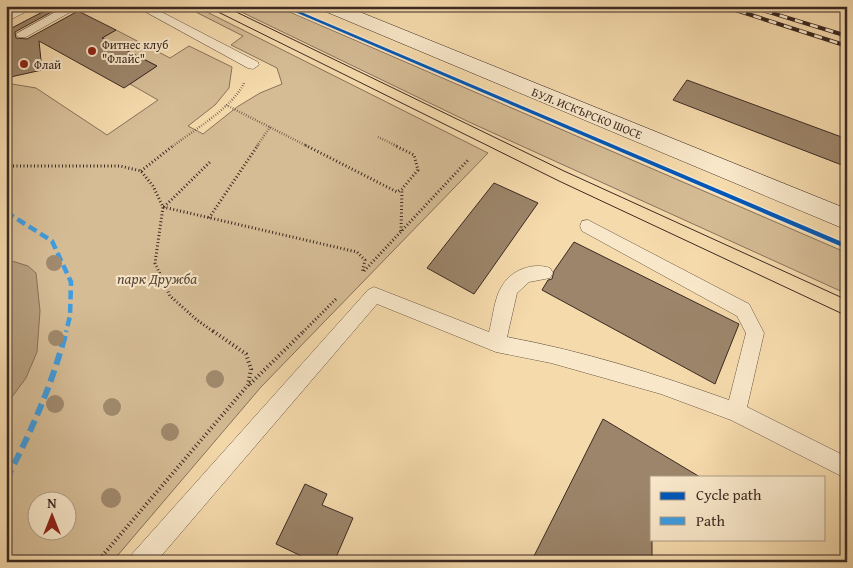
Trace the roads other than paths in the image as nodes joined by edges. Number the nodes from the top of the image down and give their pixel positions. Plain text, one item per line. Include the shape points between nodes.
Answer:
1 (31, 6) edge
2 (75, 6) edge
3 (141, 6) edge
4 (328, 6) edge
5 (6, 19) edge
6 (22, 34) dead end
7 (253, 65) road end
8 (847, 220) edge
9 (588, 226) dead end
10 (544, 274) dead end
11 (496, 343) junction
12 (736, 412) junction
13 (847, 468) edge
14 (140, 562) edge

1 - 5 lane
2 - 6 lane
3 - 7 lane
4 - 8 main road, БУЛ. ИСКЪРСКО ШОСЕ
9 - 12 lane via 743,310 755,333
10 - 11 lane via 525,275 509,289
11 - 12 lane via 551,354 661,385
11 - 14 lane via 374,295
12 - 13 lane

